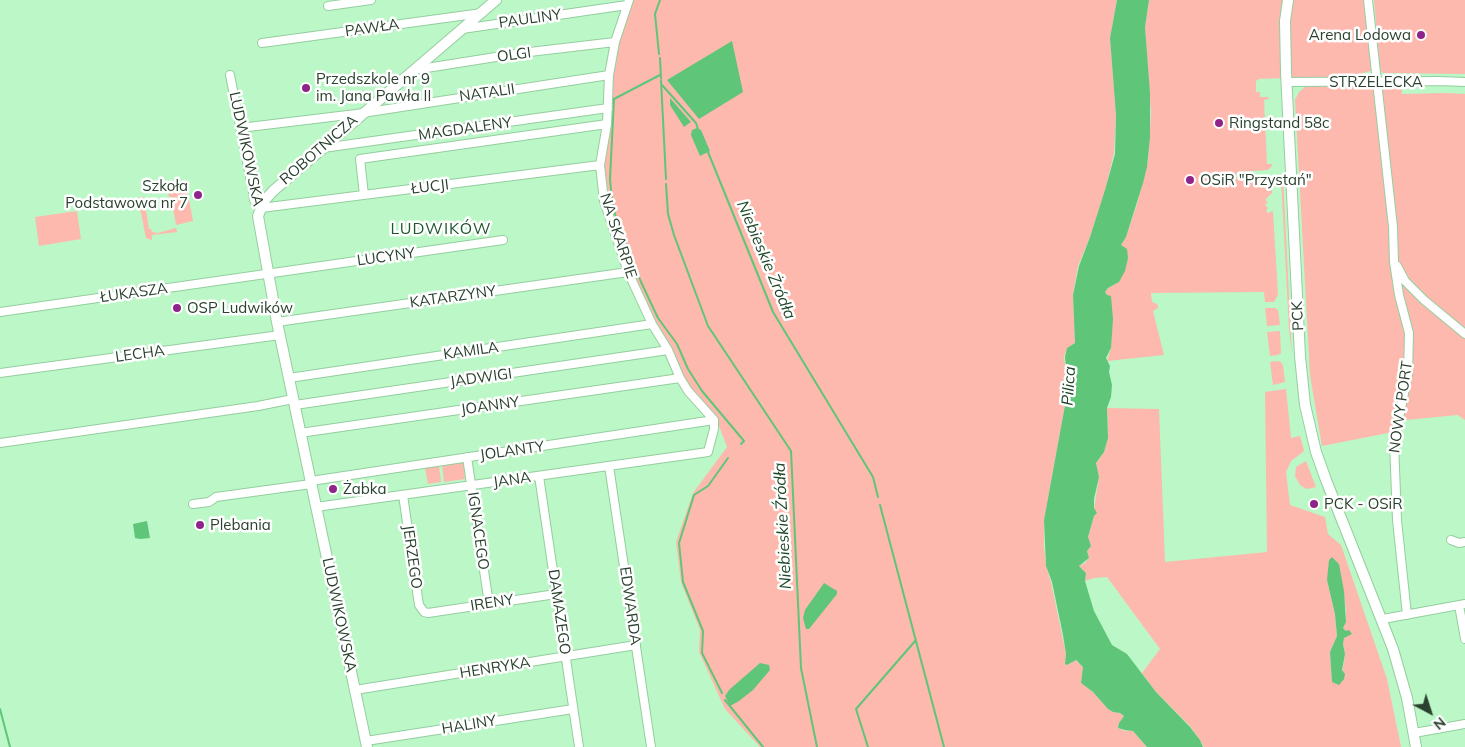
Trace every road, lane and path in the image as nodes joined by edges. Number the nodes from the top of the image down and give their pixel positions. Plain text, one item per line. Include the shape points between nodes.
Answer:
1 (371, 0) edge
2 (496, 0) edge
3 (1288, 0) edge
4 (1368, 0) edge
5 (628, 2) edge
6 (328, 6) dead end
7 (482, 13) junction
8 (462, 29) junction
9 (615, 42) junction
10 (262, 43) dead end
11 (413, 70) junction
12 (230, 75) dead end
13 (609, 75) junction
14 (1286, 82) junction
15 (1377, 82) junction
16 (1465, 82) edge
17 (608, 108) junction
18 (365, 111) junction
19 (606, 124) junction
20 (240, 128) junction
21 (321, 148) junction
22 (600, 165) junction
23 (364, 195) junction
24 (261, 208) junction
25 (503, 240) dead end
26 (1394, 262) junction
27 (628, 272) junction
28 (268, 274) junction
29 (0, 312) edge
30 (278, 322) junction
31 (652, 324) junction
32 (280, 334) junction
33 (1465, 334) edge
34 (668, 350) junction
35 (0, 374) edge
36 (289, 378) junction
37 (680, 378) junction
38 (294, 402) junction
39 (714, 420) junction
40 (300, 433) junction
41 (0, 443) edge
42 (467, 457) junction
43 (609, 466) junction
44 (539, 476) junction
45 (311, 482) junction
46 (472, 486) junction
47 (403, 495) junction
48 (193, 504) dead end
49 (316, 507) junction
50 (1451, 540) dead end
51 (1465, 542) edge
52 (556, 594) junction
53 (489, 604) junction
54 (1462, 605) edge
55 (428, 613) joint
56 (1407, 615) junction
57 (1382, 619) junction
58 (1465, 639) edge
59 (636, 646) junction
60 (566, 657) junction
61 (355, 690) junction
62 (573, 708) junction
63 (1465, 724) edge
64 (1414, 734) junction
65 (366, 744) edge
66 (579, 747) edge
67 (651, 747) edge
68 (1416, 747) edge

1 - 6 street
2 - 7 street, ROBOTNICZA
3 - 14 street, PCK
4 - 15 street, NOWY PORT
5 - 8 street, PAULINY
5 - 9 street, NA SKARPIE
7 - 8 street, ROBOTNICZA
7 - 10 street, PAWŁA
8 - 11 street, ROBOTNICZA
9 - 11 street, OLGI
9 - 13 street, NA SKARPIE
11 - 18 street, ROBOTNICZA
12 - 20 street, LUDWIKOWSKA
13 - 17 street, NA SKARPIE
13 - 18 street, NATALII
14 - 15 street, STRZELECKA
14 - 57 street, PCK via 1305,405 1326,480
15 - 16 street, STRZELECKA
15 - 26 street, NOWY PORT
17 - 19 street, NA SKARPIE
17 - 21 street, MAGDALENY
18 - 20 street, NATALII
18 - 21 street, ROBOTNICZA
19 - 22 street, NA SKARPIE
19 - 23 street via 360,159
20 - 24 street, LUDWIKOWSKA via 254,200
21 - 24 street, ROBOTNICZA via 273,191
22 - 23 street, ŁUCJI
22 - 27 street, NA SKARPIE via 604,201
23 - 24 street, ŁUCJI
24 - 28 street, LUDWIKOWSKA via 258,216
25 - 28 street, LUCYNY
26 - 33 street via 1405,280 1424,300
26 - 56 street, NOWY PORT via 1409,333 1408,374 1394,442 1397,520
27 - 30 street, KATARZYNY
27 - 31 street, NA SKARPIE
28 - 29 street, ŁUKASZA
28 - 30 street, LUDWIKOWSKA
30 - 32 street, LUDWIKOWSKA
31 - 34 street, NA SKARPIE
31 - 36 street, KAMILA
32 - 35 street, LECHA
32 - 36 street, LUDWIKOWSKA
34 - 37 street, NA SKARPIE
34 - 38 street, JADWIGI
36 - 38 street, LUDWIKOWSKA
37 - 39 street, NA SKARPIE
37 - 40 street, JOANNY
38 - 40 street, LUDWIKOWSKA
38 - 41 street
39 - 42 street, JOLANTY
39 - 43 street, JANA via 708,452
40 - 45 street, LUDWIKOWSKA
42 - 45 street, JOLANTY
42 - 46 street, IGNACEGO
43 - 44 street, JANA
43 - 59 street, EDWARDA
44 - 46 street, JANA
44 - 52 street, DAMAZEGO
45 - 48 street via 216,497 209,502
45 - 49 street, LUDWIKOWSKA
46 - 47 street, JANA
46 - 53 street, IGNACEGO
47 - 49 street, JANA
47 - 55 street, JERZEGO via 419,605
49 - 61 street, LUDWIKOWSKA
50 - 51 street
52 - 53 street, IRENY
52 - 60 street, DAMAZEGO
53 - 55 street, IRENY
54 - 56 street
54 - 58 street
56 - 57 street
57 - 64 street via 1403,682
59 - 60 street, HENRYKA
59 - 67 street, EDWARDA
60 - 61 street, HENRYKA
60 - 62 street, DAMAZEGO
61 - 65 street, LUDWIKOWSKA
62 - 65 street, HALINY
62 - 66 street, DAMAZEGO
63 - 64 street
64 - 68 street

